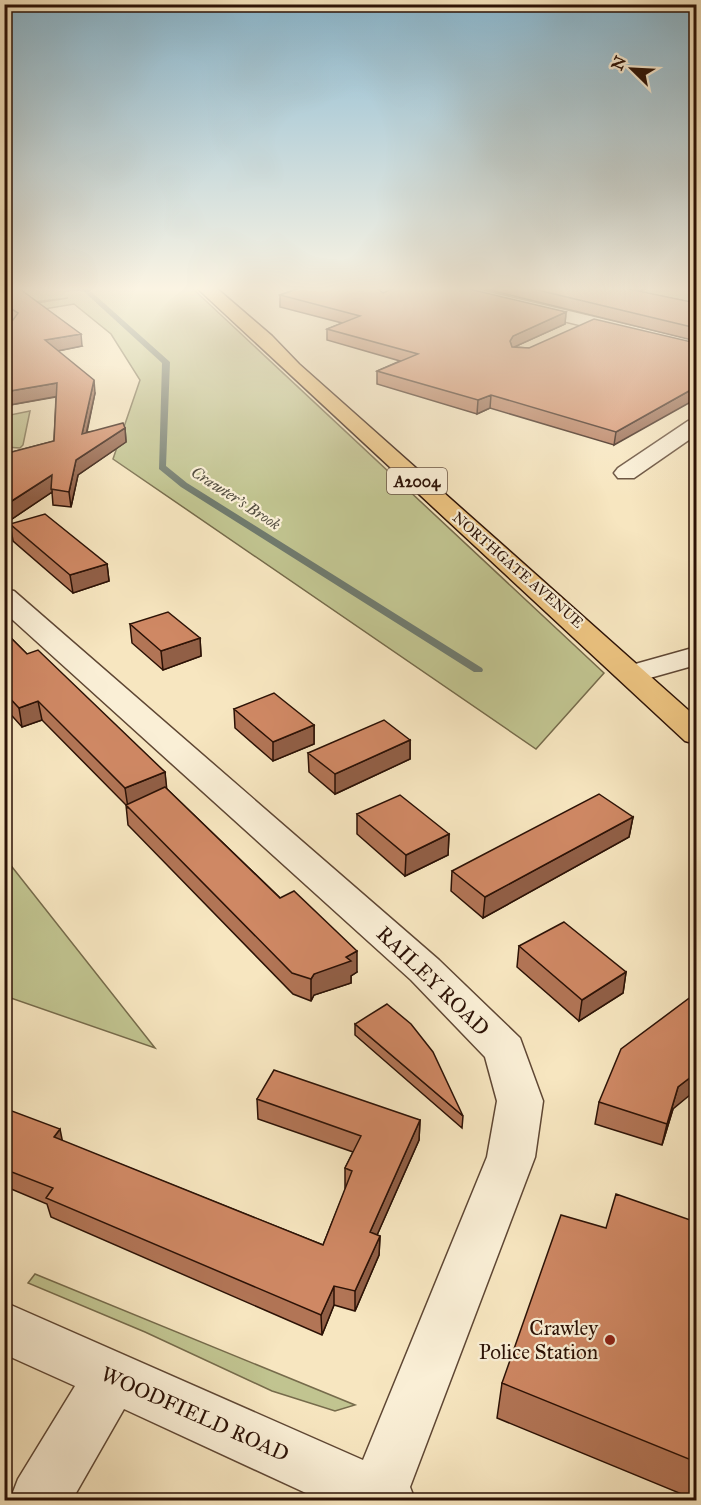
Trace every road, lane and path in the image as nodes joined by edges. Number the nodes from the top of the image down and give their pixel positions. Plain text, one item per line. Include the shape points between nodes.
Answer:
1 (282, 357) edge
2 (696, 426) edge
3 (626, 473) dead end
4 (4, 597) edge
5 (696, 656) edge
6 (632, 674) junction
7 (696, 734) edge
8 (4, 1327) edge
9 (112, 1377) junction
10 (381, 1498) edge
11 (39, 1500) edge

1 - 6 main road, NORTHGATE AVENUE / A2004
2 - 3 street
4 - 10 street, RAILEY ROAD via 425,970 505,1050 520,1101 511,1157
5 - 6 street
6 - 7 main road, NORTHGATE AVENUE / A2004
8 - 9 street, WOODFIELD ROAD
9 - 10 street, WOODFIELD ROAD
9 - 11 street

